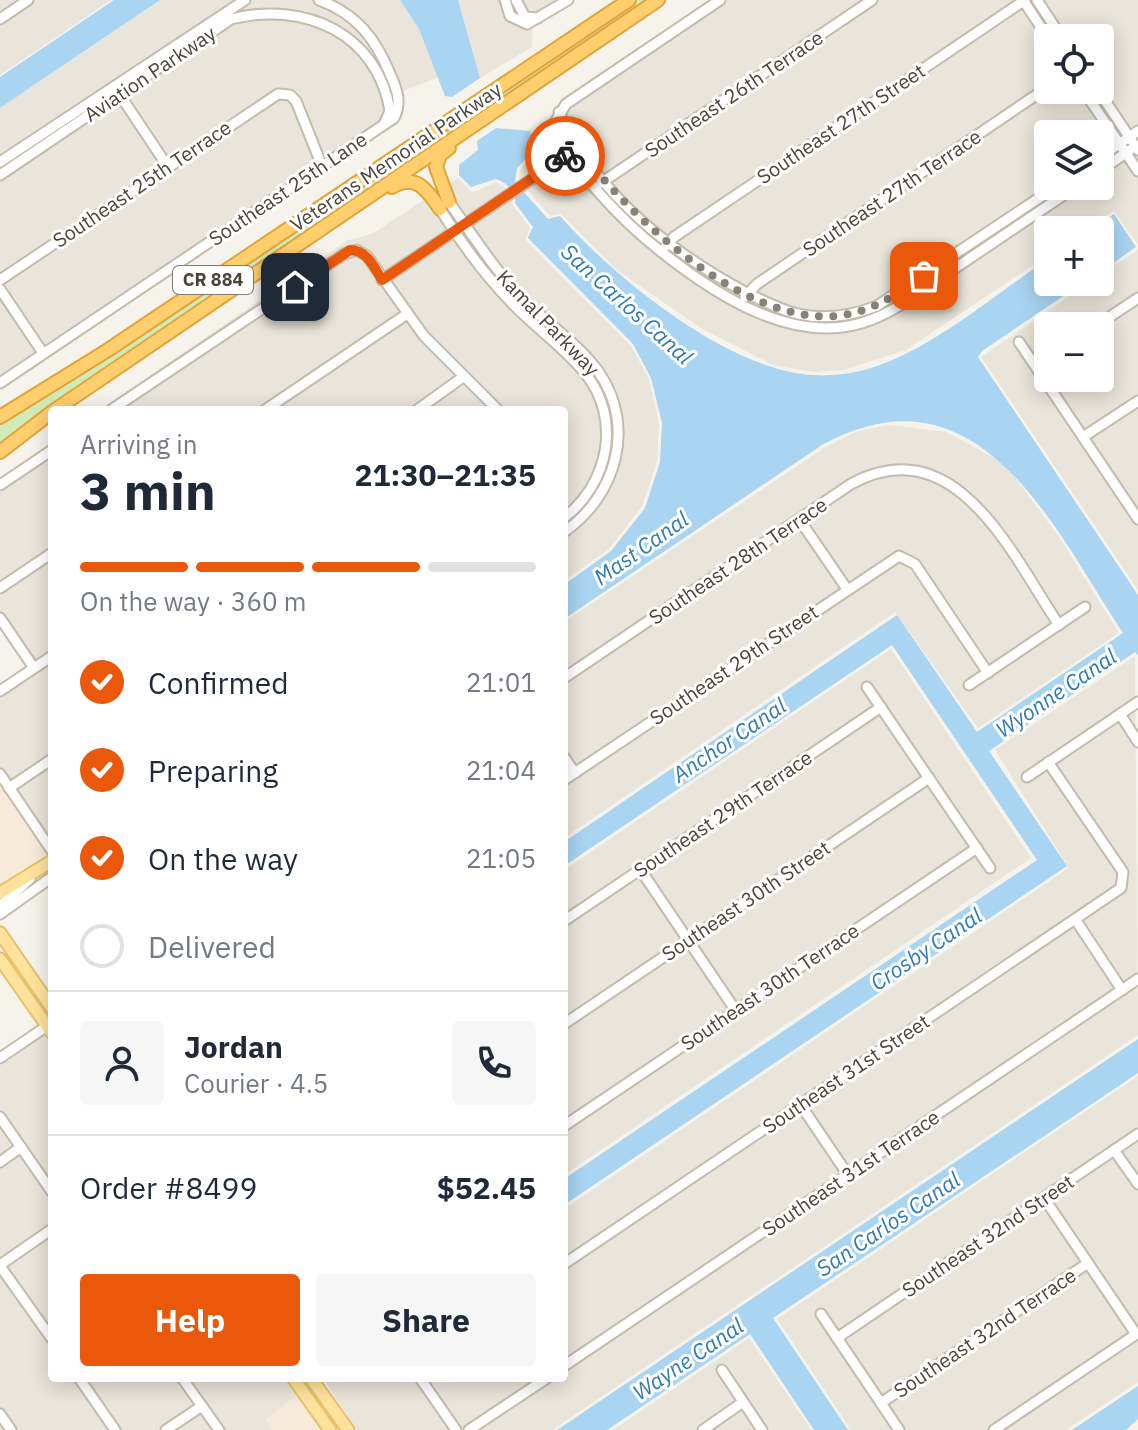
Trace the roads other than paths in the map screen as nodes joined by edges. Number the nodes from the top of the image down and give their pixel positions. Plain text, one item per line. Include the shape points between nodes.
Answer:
1 (28, 0) edge
2 (245, 0) edge
3 (319, 0) edge
4 (505, 0) edge
5 (516, 0) edge
6 (568, 0) edge
7 (629, 0) edge
8 (658, 0) edge
9 (720, 0) edge
10 (872, 0) edge
11 (1024, 0) edge
12 (1037, 0) edge
13 (541, 18) junction
14 (0, 19) edge
15 (1039, 24) edge
16 (1053, 24) edge
17 (610, 33) junction
18 (116, 90) junction
19 (1034, 97) edge
20 (1093, 104) edge
21 (1109, 104) edge
22 (559, 112) junction
23 (377, 130) junction
24 (1134, 134) edge
25 (1120, 144) junction
26 (1137, 147) edge
27 (579, 148) junction
28 (1114, 148) edge
29 (569, 153) junction
30 (1126, 153) junction
31 (1114, 161) edge
32 (0, 162) edge
33 (322, 166) junction
34 (168, 167) junction
35 (1138, 171) edge
36 (0, 175) edge
37 (605, 181) junction
38 (595, 186) junction
39 (1036, 200) edge
40 (1056, 200) edge
41 (444, 205) junction
42 (465, 224) junction
43 (454, 231) junction
44 (668, 243) junction
45 (287, 250) junction
46 (662, 253) junction
47 (0, 280) edge
48 (382, 280) junction
49 (0, 289) edge
50 (748, 293) junction
51 (1138, 298) edge
52 (740, 302) junction
53 (407, 314) junction
54 (1114, 314) edge
55 (1019, 342) dead end
56 (43, 353) junction
57 (1034, 363) edge
58 (463, 377) junction
59 (0, 383) edge
60 (1053, 392) edge
61 (1138, 401) edge
62 (61, 406) edge
63 (117, 406) edge
64 (271, 406) edge
65 (423, 406) edge
66 (494, 406) edge
67 (48, 416) edge
68 (0, 417) edge
69 (1083, 437) junction
70 (0, 452) edge
71 (48, 453) edge
72 (0, 485) edge
73 (1134, 506) edge
74 (568, 514) edge
75 (799, 519) junction
76 (1138, 519) edge
77 (568, 529) edge
78 (48, 556) edge
79 (0, 588) edge
80 (847, 589) junction
81 (1085, 607) dead end
82 (0, 618) edge
83 (1059, 625) junction
84 (48, 659) edge
85 (34, 668) junction
86 (988, 673) junction
87 (568, 675) edge
88 (969, 685) dead end
89 (867, 687) dead end
90 (0, 691) edge
91 (1138, 702) edge
92 (881, 707) junction
93 (1120, 714) junction
94 (1138, 742) edge
95 (48, 762) edge
96 (1048, 762) junction
97 (568, 763) edge
98 (575, 773) junction
99 (0, 774) edge
100 (568, 777) edge
101 (1027, 777) dead end
102 (929, 778) junction
103 (9, 788) junction
104 (48, 845) edge
105 (977, 848) junction
106 (48, 863) edge
107 (48, 864) edge
108 (990, 868) dead end
109 (640, 869) junction
110 (48, 880) edge
111 (0, 893) edge
112 (0, 906) edge
113 (0, 914) edge
114 (568, 918) edge
115 (1075, 919) junction
116 (0, 933) edge
117 (688, 940) junction
118 (0, 959) edge
119 (1138, 979) edge
120 (1122, 990) junction
121 (48, 1002) edge
122 (736, 1011) junction
123 (568, 1021) edge
124 (48, 1027) edge
125 (48, 1031) edge
126 (0, 1058) edge
127 (800, 1104) junction
128 (0, 1117) edge
129 (568, 1123) edge
130 (1138, 1134) edge
131 (21, 1147) junction
132 (1114, 1150) junction
133 (0, 1162) edge
134 (848, 1175) junction
135 (1138, 1184) edge
136 (48, 1186) edge
137 (1044, 1198) junction
138 (48, 1232) edge
139 (568, 1261) edge
140 (1088, 1263) junction
141 (0, 1265) edge
142 (821, 1314) dead end
143 (48, 1333) edge
144 (1137, 1333) edge
145 (837, 1338) junction
146 (568, 1363) edge
147 (722, 1370) dead end
148 (82, 1382) edge
149 (185, 1382) edge
150 (296, 1382) edge
151 (314, 1382) edge
152 (423, 1382) edge
153 (541, 1382) edge
154 (743, 1402) junction
155 (881, 1403) junction
156 (202, 1406) junction
157 (0, 1414) edge
158 (11, 1430) edge
159 (115, 1430) edge
160 (166, 1430) edge
161 (219, 1430) edge
162 (330, 1430) edge
163 (348, 1430) edge
164 (456, 1430) edge
165 (469, 1430) edge
166 (703, 1430) edge
167 (762, 1430) edge
168 (899, 1430) edge
169 (994, 1430) edge

1 - 14 street
2 - 18 street, Aviation Parkway
3 - 23 street via 353,18 383,56 399,103 394,118
4 - 13 street via 508,12 521,23
5 - 13 street via 525,17
6 - 13 street
7 - 68 highway, Veterans Memorial Parkway / CR 884
8 - 17 highway, Veterans Memorial Parkway / CR 884
9 - 22 street
10 - 37 street, Southeast 26th Terrace
11 - 15 street
11 - 44 street, Southeast 27th Street
12 - 16 street
17 - 41 highway via 440,155 436,174
17 - 45 highway, Veterans Memorial Parkway / CR 884
18 - 23 street, Aviation Parkway via 238,15 264,6 292,5 338,20 369,50 390,111
18 - 32 street, Aviation Parkway
18 - 34 street
18 - 36 street, Aviation Parkway
19 - 50 street, Southeast 27th Terrace
20 - 25 street
21 - 24 street
22 - 27 street
22 - 29 street via 554,124
23 - 33 street, Southeast 25th Lane
24 - 25 street
24 - 26 street
25 - 28 street
25 - 30 street
26 - 30 street
27 - 29 street
27 - 37 street
29 - 38 street
29 - 42 street
30 - 31 street
30 - 35 street
33 - 34 street, Southeast 25th Terrace via 296,101 285,93
33 - 56 street, Southeast 25th Lane
34 - 47 street, Southeast 25th Terrace
37 - 38 street, Southeast 26th Terrace
37 - 44 street
38 - 46 street
39 - 50 street via 866,310 809,316 771,306
40 - 52 street via 869,321 812,328 779,321
41 - 42 street, Kamal Parkway
41 - 43 street, Kamal Parkway
41 - 45 highway via 428,190 406,181 308,243
42 - 43 street
42 - 77 street, Kamal Parkway via 511,286 590,362 612,400 618,440 612,471 593,507
43 - 48 street
43 - 74 street, Kamal Parkway via 507,299 584,372 600,398 607,430 603,462 590,491
44 - 46 street, Southeast 27th Street
44 - 50 street
45 - 62 highway, Veterans Memorial Parkway / CR 884
46 - 52 street
48 - 53 street
48 - 63 street via 367,256 357,250 344,254
49 - 56 street
50 - 52 street, Southeast 27th Terrace
51 - 54 street
53 - 58 street
53 - 64 street
55 - 57 street
56 - 59 street, Southeast 25th Lane
58 - 65 street
58 - 66 street
60 - 69 street
61 - 69 street
67 - 70 highway, Veterans Memorial Parkway / CR 884
69 - 73 street
71 - 72 street
73 - 76 street
75 - 80 street
75 - 83 street, Southeast 28th Terrace via 864,478 887,471 921,472 948,482 977,504
75 - 87 street, Southeast 28th Terrace
78 - 79 street
80 - 86 street, Southeast 29th Street via 892,559 907,558
80 - 98 street, Southeast 29th Street
81 - 83 street
82 - 85 street
83 - 86 street
84 - 85 street
85 - 90 street
86 - 88 street
89 - 92 street
91 - 93 street
92 - 102 street
92 - 109 street, Southeast 29th Terrace
93 - 94 street
93 - 96 street
95 - 103 street
96 - 101 street
96 - 115 street, Southeast 31st Street via 1123,872 1119,890
97 - 98 street
98 - 100 street, Southeast 29th Street
99 - 103 street
102 - 105 street
102 - 117 street, Southeast 30th Street
103 - 104 street
105 - 108 street
105 - 122 street, Southeast 30th Terrace
106 - 111 main road
107 - 112 street
109 - 114 street, Southeast 29th Terrace
109 - 117 street
110 - 113 street
115 - 120 street
115 - 127 street, Southeast 31st Street
116 - 121 main road
117 - 122 street
117 - 123 street, Southeast 30th Street
118 - 124 main road
119 - 120 street, Southeast 31st Terrace
120 - 134 street, Southeast 31st Terrace
122 - 129 street, Southeast 30th Terrace
125 - 126 street
127 - 134 street
127 - 139 street, Southeast 31st Street
128 - 131 street
130 - 132 street, Southeast 32nd Street
131 - 133 street
131 - 136 street
132 - 135 street
132 - 137 street, Southeast 32nd Street
134 - 146 street, Southeast 31st Terrace
137 - 140 street
137 - 145 street, Southeast 32nd Street
138 - 141 street
140 - 144 street
140 - 155 street, Southeast 32nd Terrace
141 - 143 street
142 - 145 street
144 - 169 street
145 - 155 street
147 - 154 street
148 - 159 street
149 - 156 street
150 - 162 main road
151 - 163 main road
152 - 164 street
153 - 165 street
154 - 166 street
154 - 167 street
155 - 168 street
156 - 160 street
156 - 161 street
157 - 158 street

